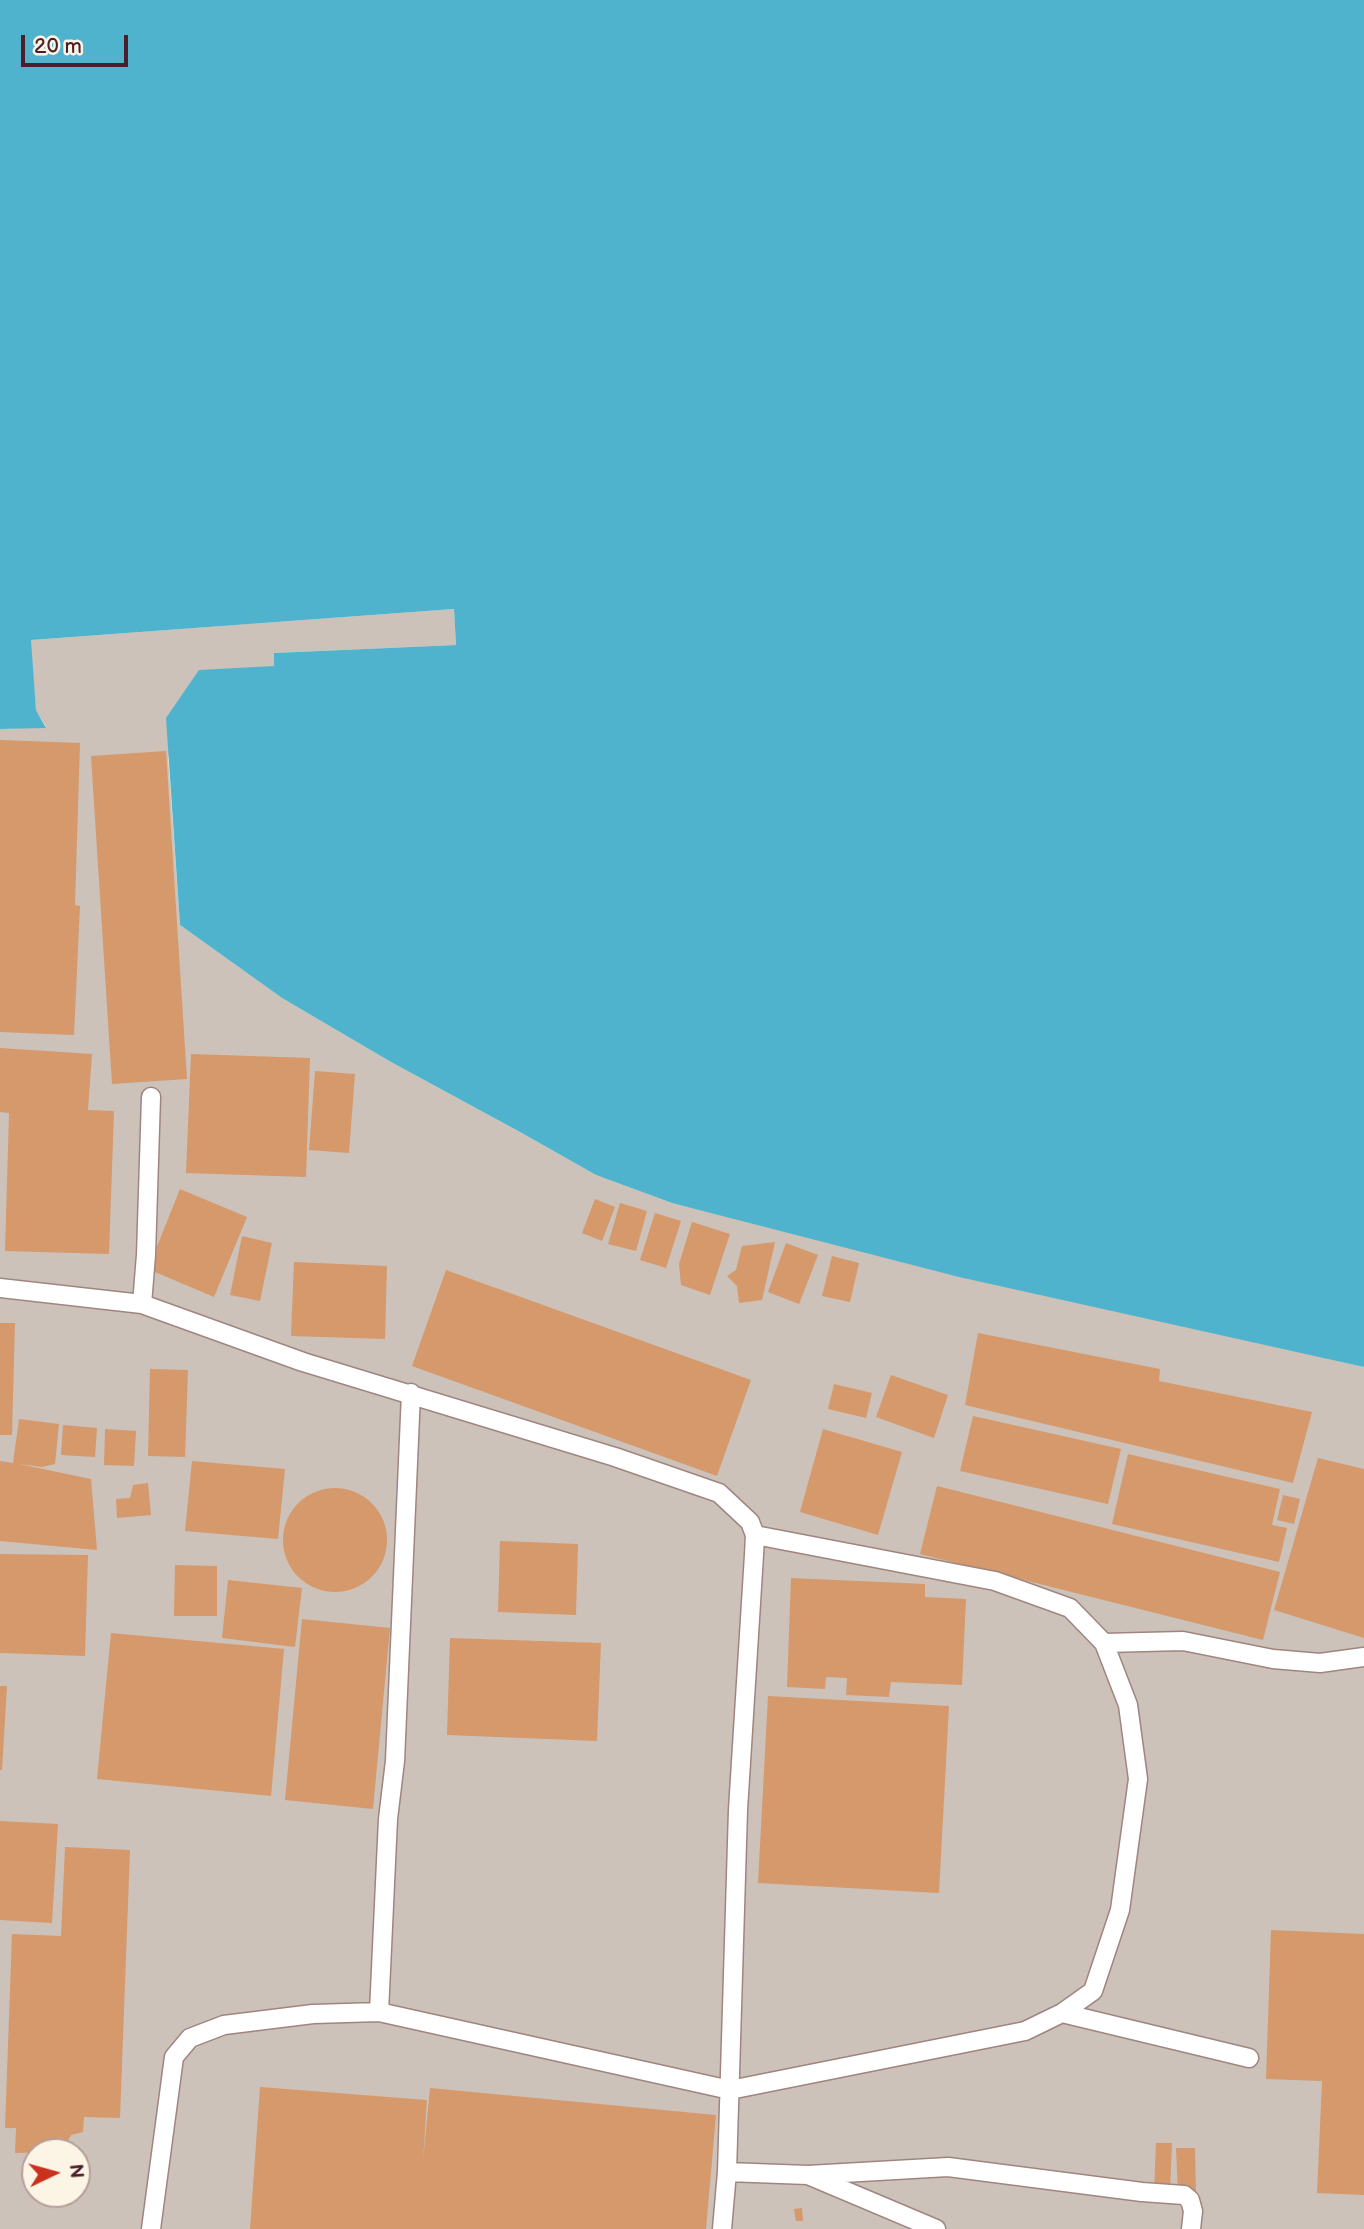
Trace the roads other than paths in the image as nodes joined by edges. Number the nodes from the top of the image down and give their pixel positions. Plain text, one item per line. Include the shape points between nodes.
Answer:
1 (151, 1097) dead end
2 (0, 1287) edge
3 (142, 1304) junction
4 (411, 1393) junction
5 (755, 1535) junction
6 (1104, 1643) junction
7 (1364, 1657) edge
8 (379, 2012) junction
9 (1062, 2013) junction
10 (1249, 2058) dead end
11 (730, 2090) junction
12 (727, 2172) junction
13 (808, 2175) junction
14 (151, 2229) edge
15 (722, 2229) edge
16 (936, 2229) edge
17 (1191, 2229) edge

1 - 3 lane
2 - 3 lane
3 - 4 lane via 303,1362
4 - 5 lane via 719,1493 750,1522
4 - 8 lane
5 - 6 lane via 995,1581 1070,1608
5 - 11 lane via 738,1810
6 - 7 lane via 1183,1642 1273,1659 1320,1662
6 - 9 lane via 1128,1705 1138,1779 1119,1910 1101,1968 1093,1991
8 - 11 lane
8 - 14 lane via 313,2014 224,2025 190,2038 174,2057
9 - 10 lane
9 - 11 lane via 1025,2031
11 - 12 lane
12 - 13 lane
12 - 15 lane
13 - 16 lane
13 - 17 lane via 948,2166 1184,2195 1191,2200

